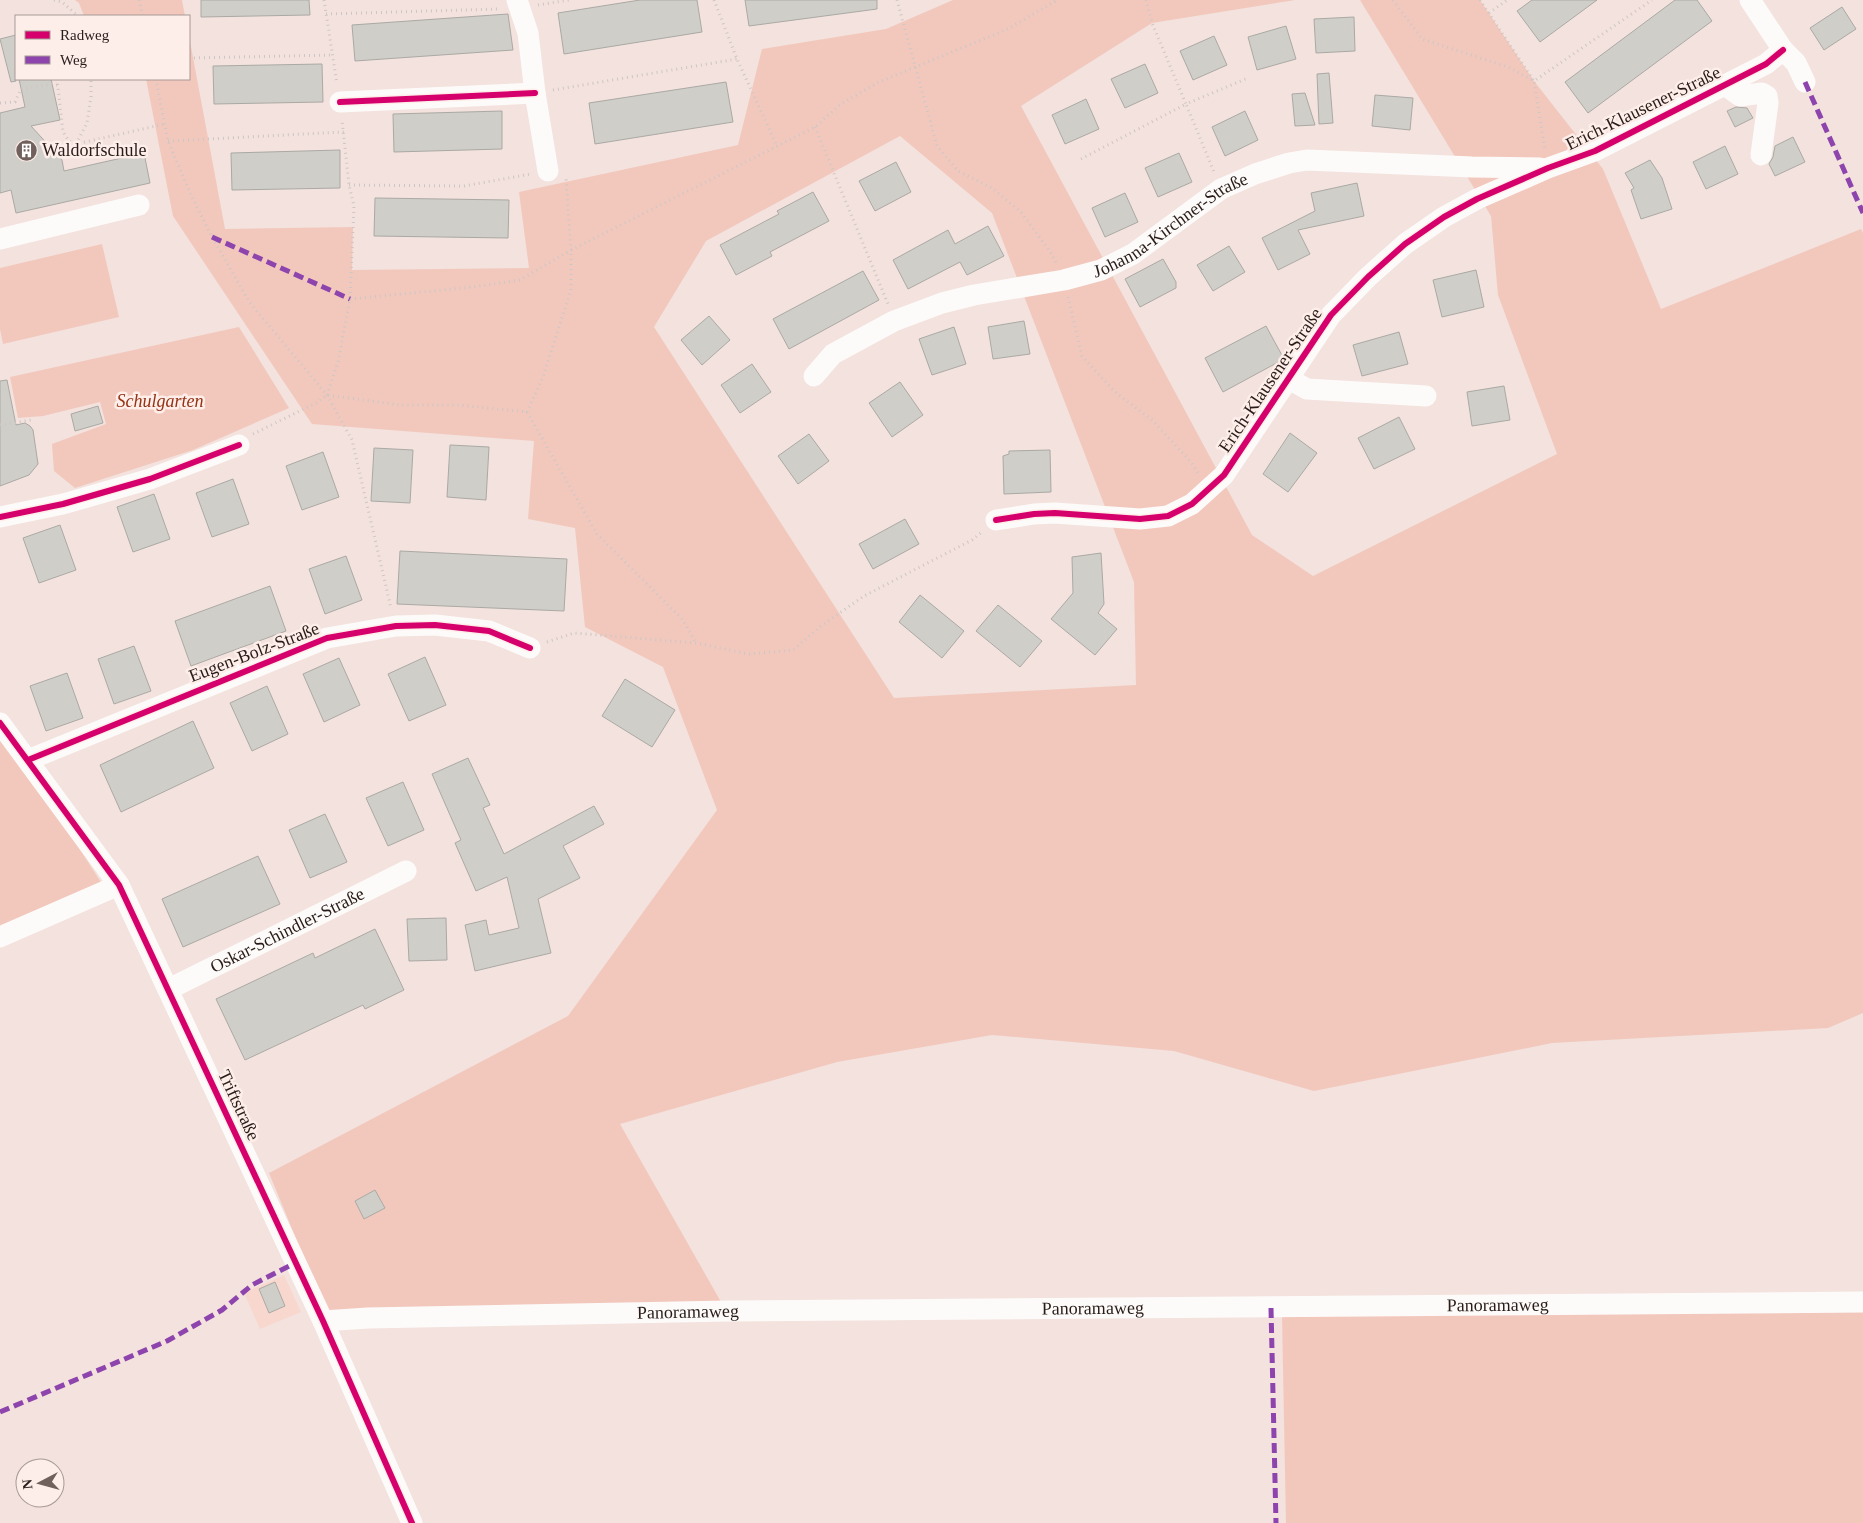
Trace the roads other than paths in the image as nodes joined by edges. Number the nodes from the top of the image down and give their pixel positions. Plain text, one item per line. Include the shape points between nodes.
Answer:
1 (1750, 0) edge
2 (519, 4) edge
3 (1784, 50) junction
4 (1805, 82) dead end
5 (1726, 86) junction
6 (535, 93) junction
7 (340, 102) road end
8 (1761, 155) dead end
9 (1548, 168) junction
10 (548, 171) road end
11 (139, 205) dead end
12 (0, 239) edge
13 (814, 376) dead end
14 (1289, 379) junction
15 (1426, 396) dead end
16 (239, 445) road end
17 (0, 517) edge
18 (996, 520) road end
19 (530, 648) road end
20 (0, 723) edge
21 (28, 760) junction
22 (406, 871) dead end
23 (120, 885) junction
24 (0, 937) edge
25 (169, 989) junction
26 (1863, 1302) edge
27 (322, 1321) junction
28 (412, 1523) edge

1 - 3 street
2 - 6 street via 528,33
3 - 4 street via 1796,63
3 - 5 street, Erich-Klausener-Straße
5 - 8 street via 1740,96 1762,93 1767,96
5 - 9 street, Erich-Klausener-Straße via 1595,151
6 - 7 street
6 - 10 street
9 - 13 street, Johanna-Kirchner-Straße via 1307,160 1289,163 1221,189 1133,254 1101,270 942,303 894,321 833,354
9 - 14 street, Erich-Klausener-Straße via 1477,199 1405,244 1331,315
11 - 12 street
14 - 15 street via 1307,389
14 - 18 street, Erich-Klausener-Straße via 1224,475 1192,504 1168,516 1140,519 1055,513
16 - 17 street via 150,479 63,504
19 - 21 street, Eugen-Bolz-Straße via 489,631 435,624 396,626 327,638
20 - 21 street, Triftstraße
21 - 23 street, Triftstraße
22 - 25 street, Oskar-Schindler-Straße
23 - 24 street
23 - 25 street, Triftstraße
25 - 27 street, Triftstraße
26 - 27 street, Panoramaweg via 739,1311
27 - 28 street, Triftstraße

